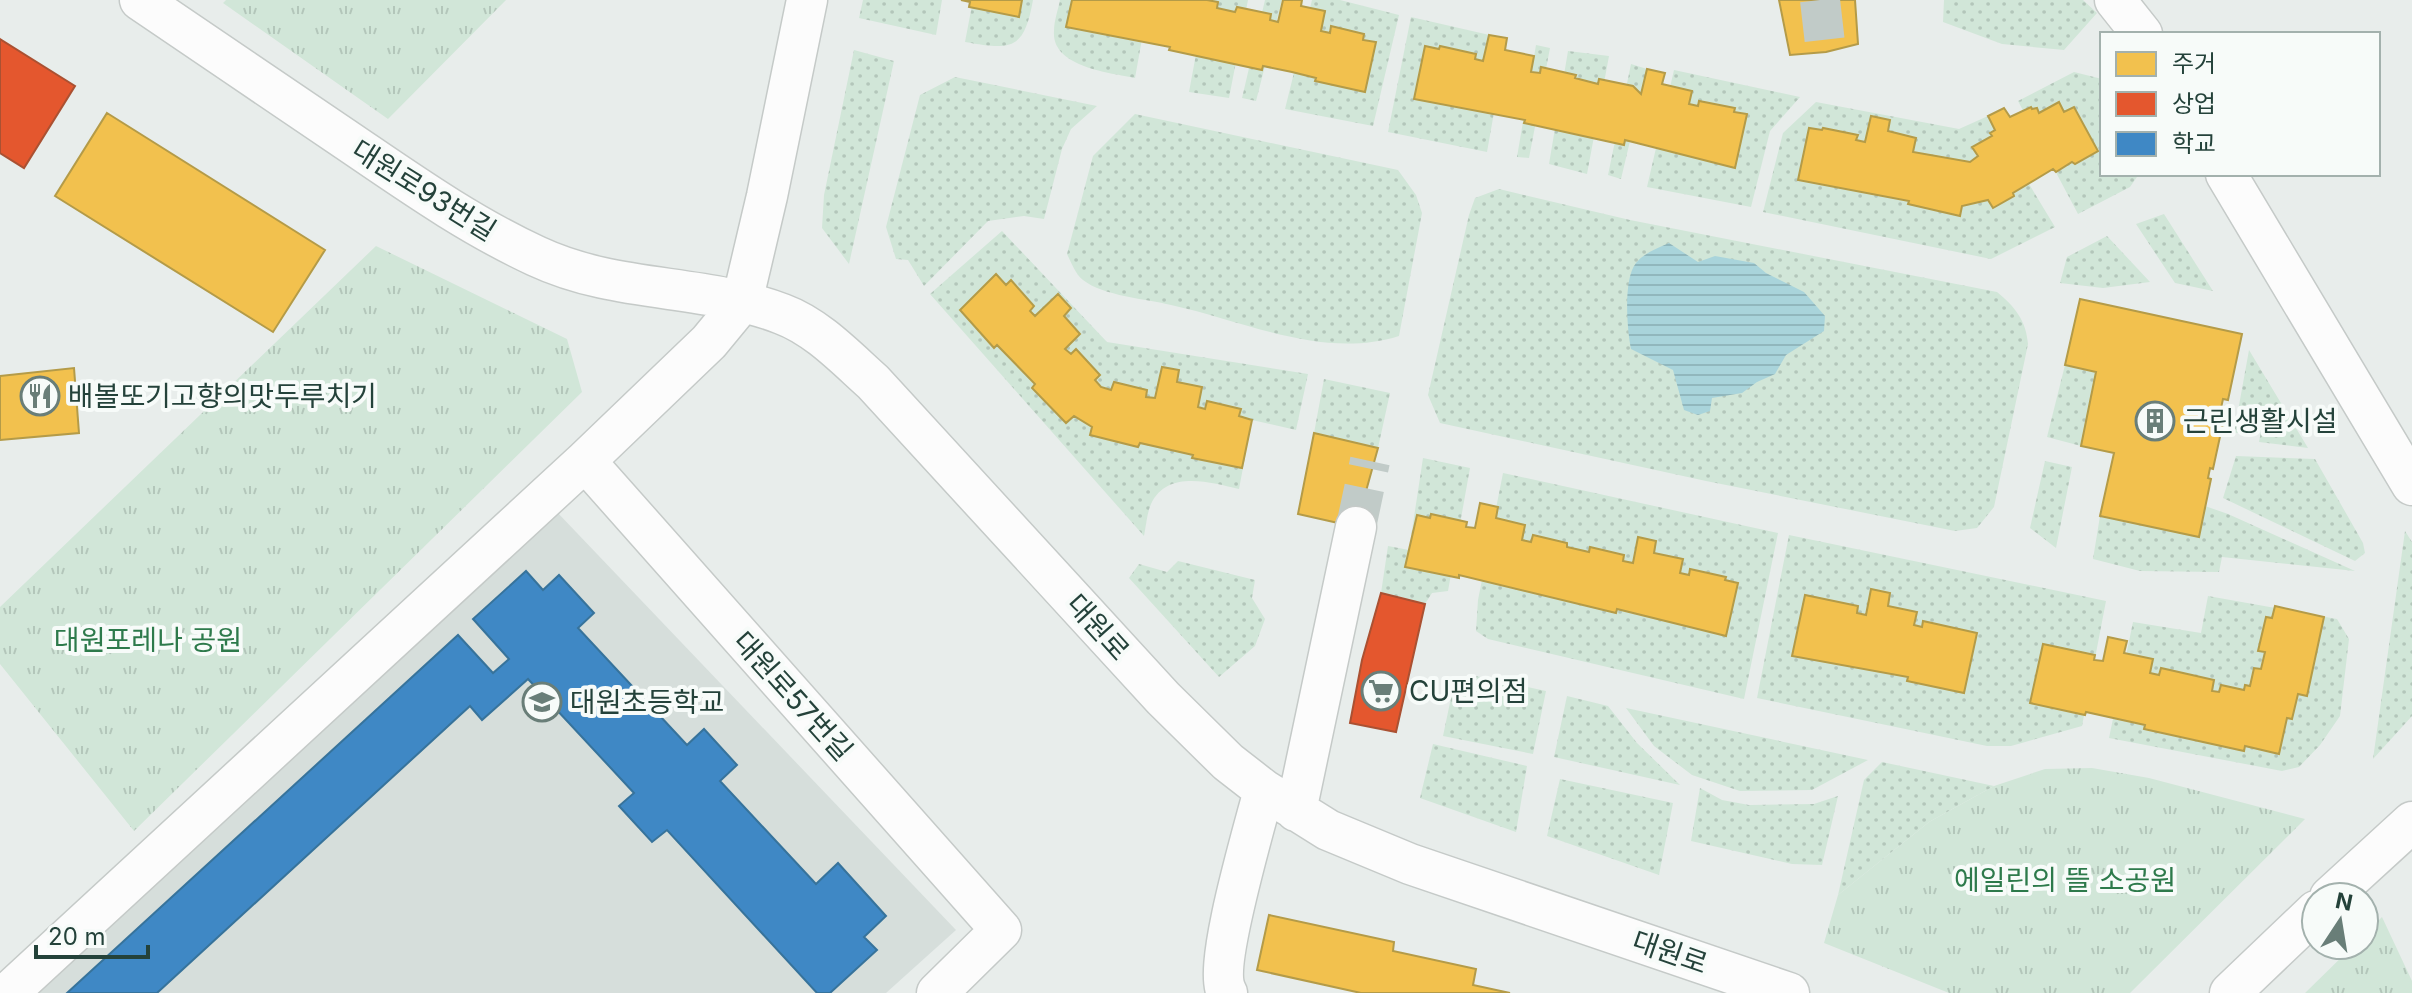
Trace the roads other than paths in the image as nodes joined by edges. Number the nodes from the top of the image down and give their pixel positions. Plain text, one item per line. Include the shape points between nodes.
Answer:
1 (140, 0) edge
2 (807, 0) edge
3 (2115, 0) edge
4 (2140, 32) edge
5 (2227, 176) edge
6 (742, 302) junction
7 (585, 461) junction
8 (2412, 485) edge
9 (1356, 527) tunnel mouth
10 (1280, 800) junction
11 (2412, 822) edge
12 (2347, 881) edge
13 (2300, 926) edge
14 (8, 993) edge
15 (937, 993) edge
16 (1227, 993) edge
17 (1789, 993) edge
18 (2230, 993) edge

1 - 6 street, 대원로93번길 via 486,231 586,275
2 - 6 street
3 - 4 street
5 - 8 street
6 - 7 street via 709,342
6 - 10 street, 대원로 via 784,314 821,335 873,382 1163,698 1228,762
7 - 14 street
7 - 15 street, 대원로57번길 via 1001,930
9 - 10 street
10 - 16 street via 1229,932 1223,965
10 - 17 street, 대원로 via 1328,830 1382,854
11 - 12 street
13 - 18 street

